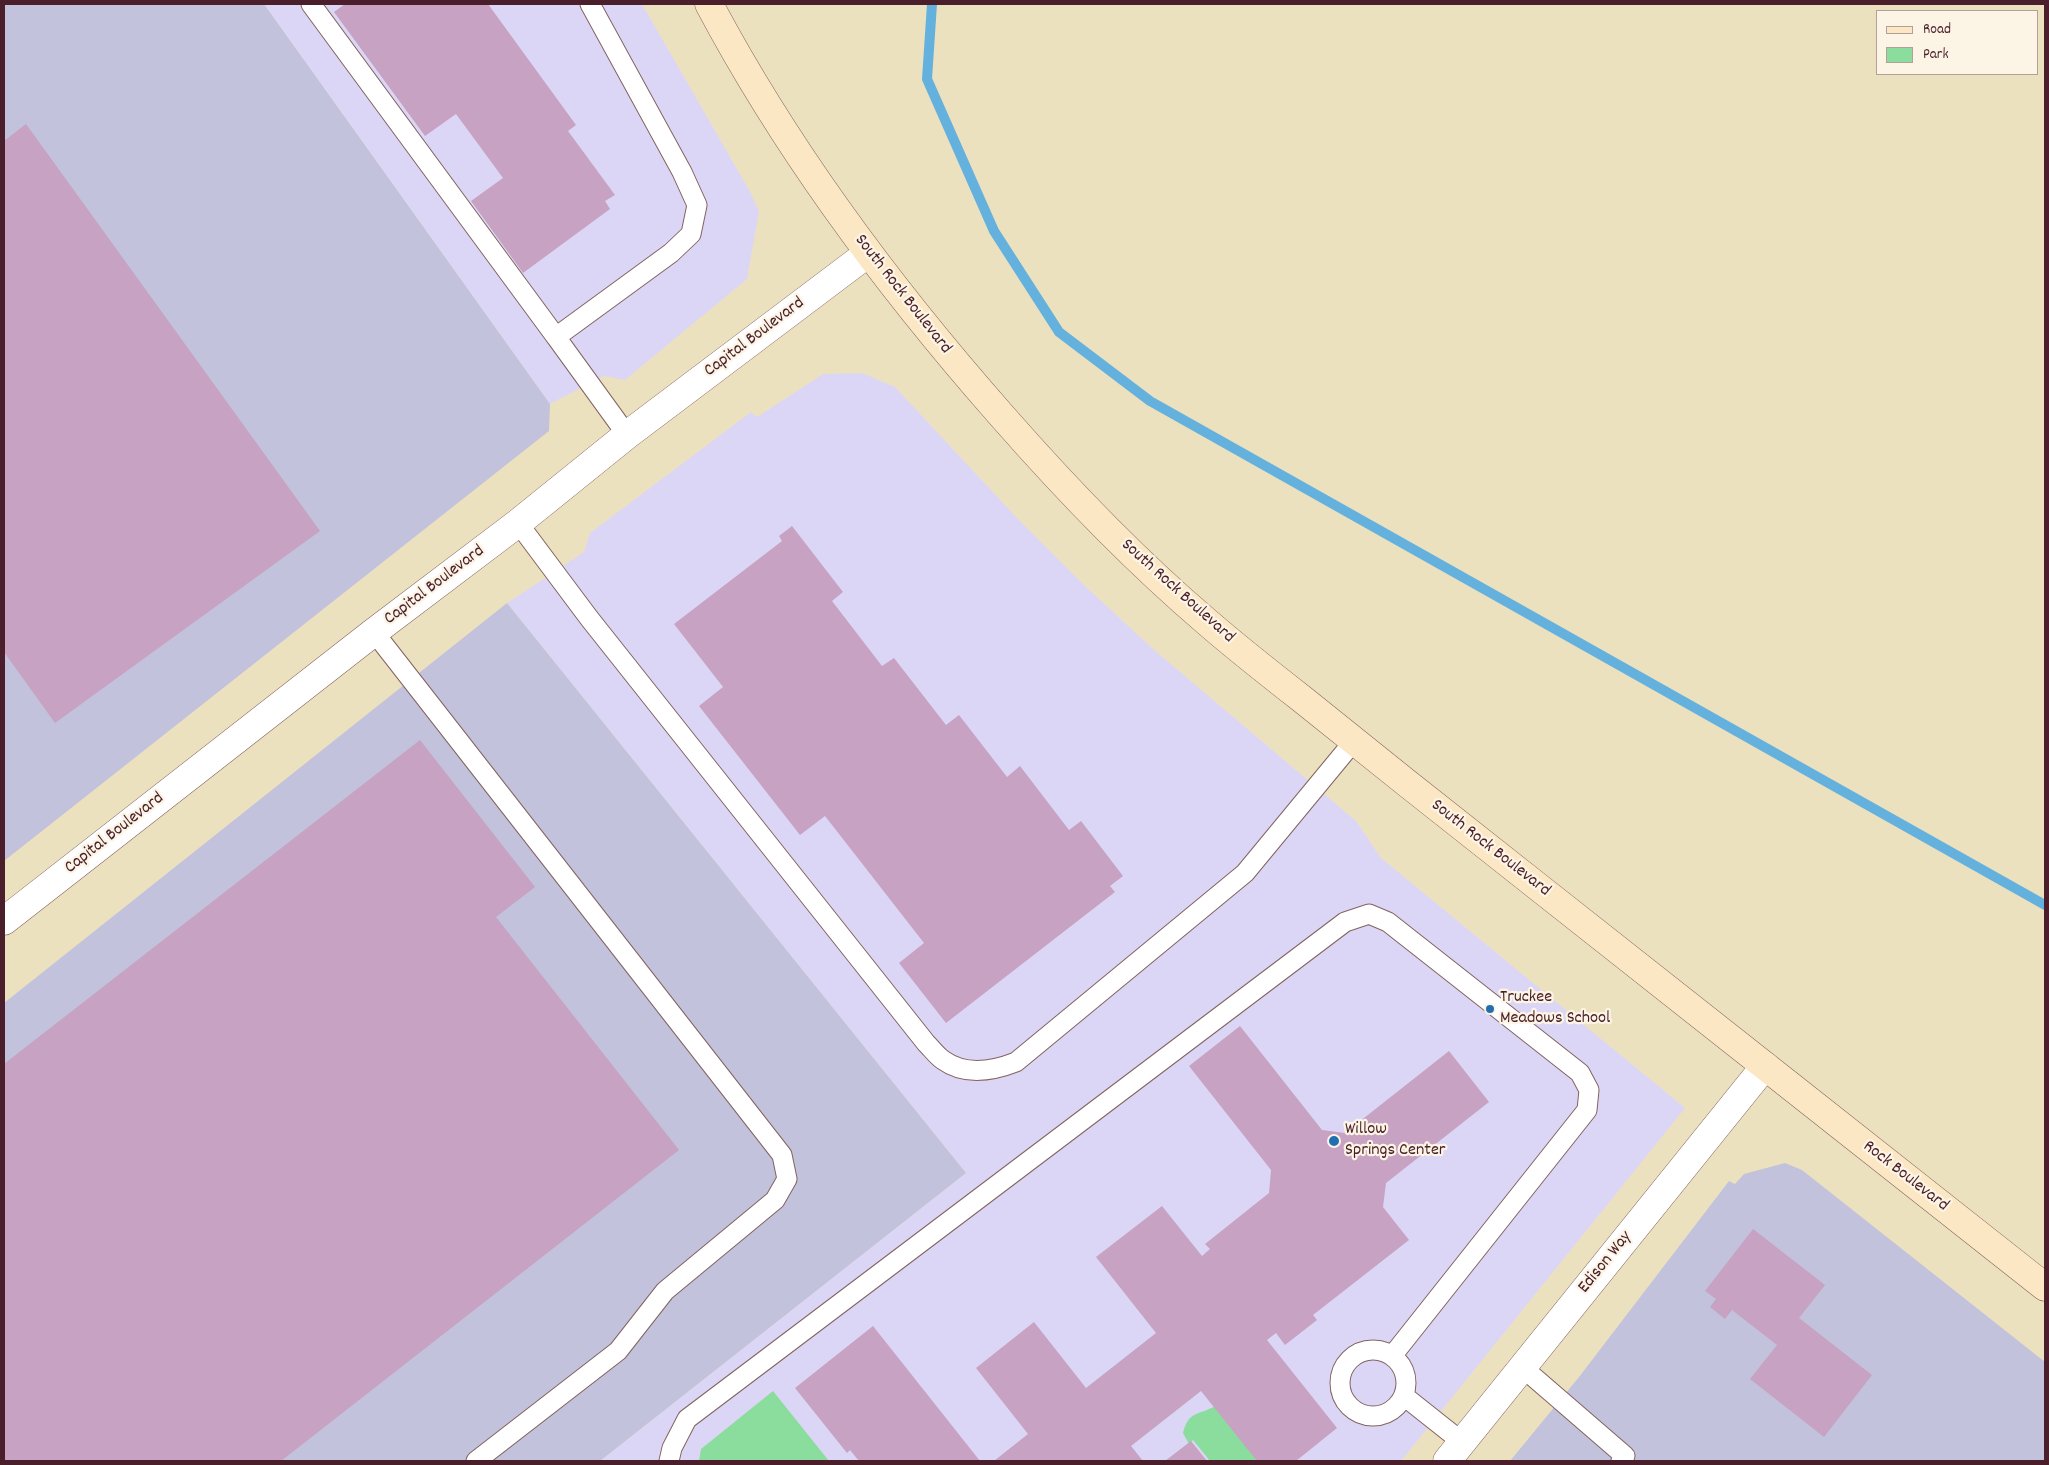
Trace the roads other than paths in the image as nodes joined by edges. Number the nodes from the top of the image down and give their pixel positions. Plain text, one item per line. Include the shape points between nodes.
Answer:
1 (310, 4) edge
2 (590, 4) edge
3 (709, 4) edge
4 (868, 254) junction
5 (556, 337) junction
6 (627, 436) junction
7 (518, 523) junction
8 (374, 632) junction
9 (1354, 741) junction
10 (4, 921) edge
11 (1765, 1066) junction
12 (2045, 1287) edge
13 (1392, 1356) junction
14 (1522, 1367) junction
15 (1404, 1396) junction
16 (1454, 1452) edge
17 (476, 1461) edge
18 (669, 1461) edge
19 (1621, 1461) edge

1 - 5 lane
2 - 5 lane via 697,205 691,234 671,253
3 - 4 main road, South Rock Boulevard via 818,184
4 - 6 street, Capital Boulevard
4 - 9 main road, South Rock Boulevard via 964,373 1079,501 1206,622
5 - 6 lane
6 - 7 street, Capital Boulevard
7 - 8 street, Capital Boulevard
7 - 9 lane via 926,1043 944,1061 962,1068 998,1069 1016,1062 1246,873
8 - 10 street, Capital Boulevard
8 - 17 lane via 782,1155 787,1179 775,1200 665,1291 618,1350
9 - 11 main road, South Rock Boulevard
11 - 12 main road, Rock Boulevard
11 - 14 street, Edison Way
13 - 15 lane via 1405,1374
13 - 15 lane via 1372,1350 1352,1357 1341,1375 1343,1396 1358,1412 1368,1415 1390,1412
13 - 18 lane via 1587,1110 1589,1090 1580,1073 1388,922 1369,914 1344,922 687,1419
14 - 16 street, Edison Way
14 - 19 lane via 1626,1456
15 - 16 lane

